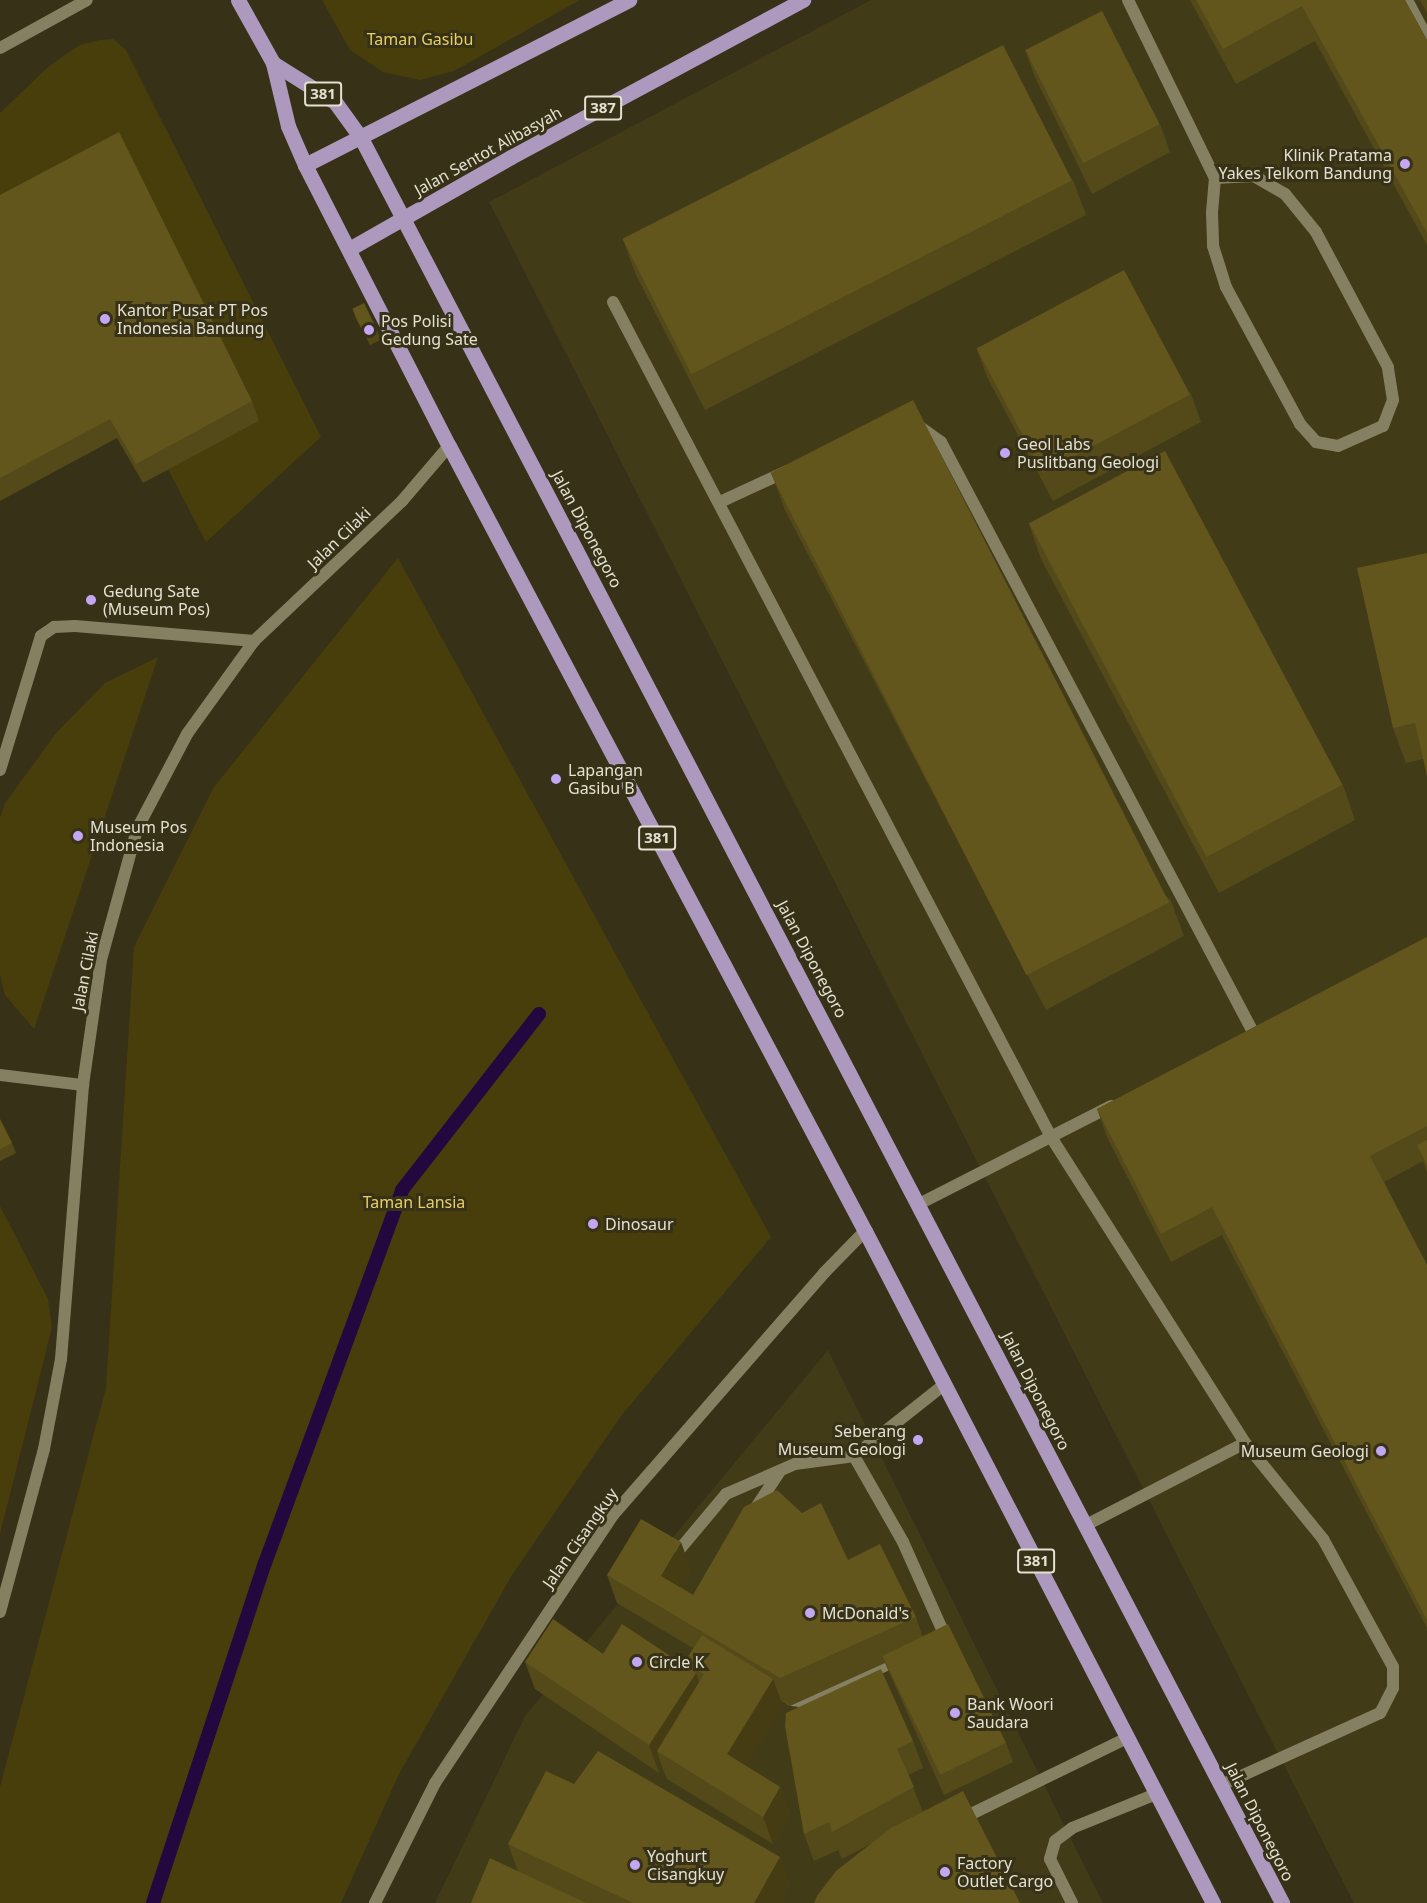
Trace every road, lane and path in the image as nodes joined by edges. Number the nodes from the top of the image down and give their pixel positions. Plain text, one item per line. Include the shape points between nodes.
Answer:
1 (87, 0) edge
2 (238, 0) edge
3 (629, 0) edge
4 (803, 0) edge
5 (1128, 0) edge
6 (1407, 0) edge
7 (1427, 38) edge
8 (0, 48) edge
9 (273, 63) junction
10 (361, 138) junction
11 (305, 165) junction
12 (1215, 178) junction
13 (405, 218) junction
14 (349, 249) junction
15 (613, 302) dead end
16 (903, 421) edge
17 (449, 446) junction
18 (803, 464) edge
19 (720, 502) junction
20 (254, 641) junction
21 (0, 770) edge
22 (1254, 1034) edge
23 (0, 1075) edge
24 (83, 1084) junction
25 (1126, 1099) edge
26 (1051, 1137) junction
27 (919, 1204) junction
28 (865, 1231) junction
29 (945, 1383) junction
30 (1245, 1443) junction
31 (854, 1456) junction
32 (780, 1471) junction
33 (747, 1520) edge
34 (1086, 1526) junction
35 (680, 1548) edge
36 (0, 1612) edge
37 (773, 1687) edge
38 (1128, 1738) junction
39 (1221, 1785) junction
40 (1156, 1794) junction
41 (953, 1824) edge
42 (375, 1903) edge
43 (1072, 1903) edge
44 (1213, 1903) edge
45 (1282, 1903) edge

1 - 8 street
2 - 9 main road, Jalan Diponegoro / 381
3 - 10 main road
4 - 13 main road, Jalan Sentot Alibasyah / 387
5 - 12 street
6 - 7 street
9 - 10 main road, Jalan Diponegoro / 381 via 335,102
9 - 11 main road, Jalan Diponegoro / 381 via 288,126
10 - 11 main road
10 - 13 main road, Jalan Diponegoro / 381
11 - 14 main road, Jalan Diponegoro / 381
12 - 12 street via 1254,176 1285,194 1316,232 1388,367 1393,400 1383,426 1338,446 1316,442 1300,424 1226,287 1213,246
13 - 14 main road, Jalan Sentot Alibasyah / 387
13 - 27 main road, Jalan Diponegoro / 381
14 - 17 main road, Jalan Diponegoro / 381
15 - 19 street
16 - 22 street via 920,424 941,441
17 - 20 street, Jalan Cilaki via 402,501
17 - 28 main road, Jalan Diponegoro / 381
18 - 19 street
19 - 26 street
20 - 21 street via 54,627 41,636
20 - 24 street, Jalan Cilaki via 187,734 137,829 101,960
23 - 24 street
24 - 36 street, Jalan Cilaki via 61,1359 44,1449
25 - 26 street
26 - 27 street
26 - 30 street
27 - 34 main road, Jalan Diponegoro / 381
28 - 29 main road, Jalan Diponegoro / 381
28 - 42 street, Jalan Cisangkuy via 613,1515 435,1783
29 - 31 street
29 - 38 main road, Jalan Diponegoro / 381
30 - 34 street
30 - 39 street via 1323,1539 1393,1667 1393,1688 1380,1713
31 - 32 street via 795,1464
31 - 37 street via 903,1542 942,1629 941,1638 808,1702 792,1700
32 - 33 street
32 - 35 street via 726,1494
34 - 39 main road, Jalan Diponegoro / 381
38 - 40 main road, Jalan Diponegoro / 381
38 - 41 street
39 - 45 main road, Jalan Diponegoro / 381
40 - 43 street via 1072,1828 1055,1841 1050,1859
40 - 44 main road, Jalan Diponegoro / 381

